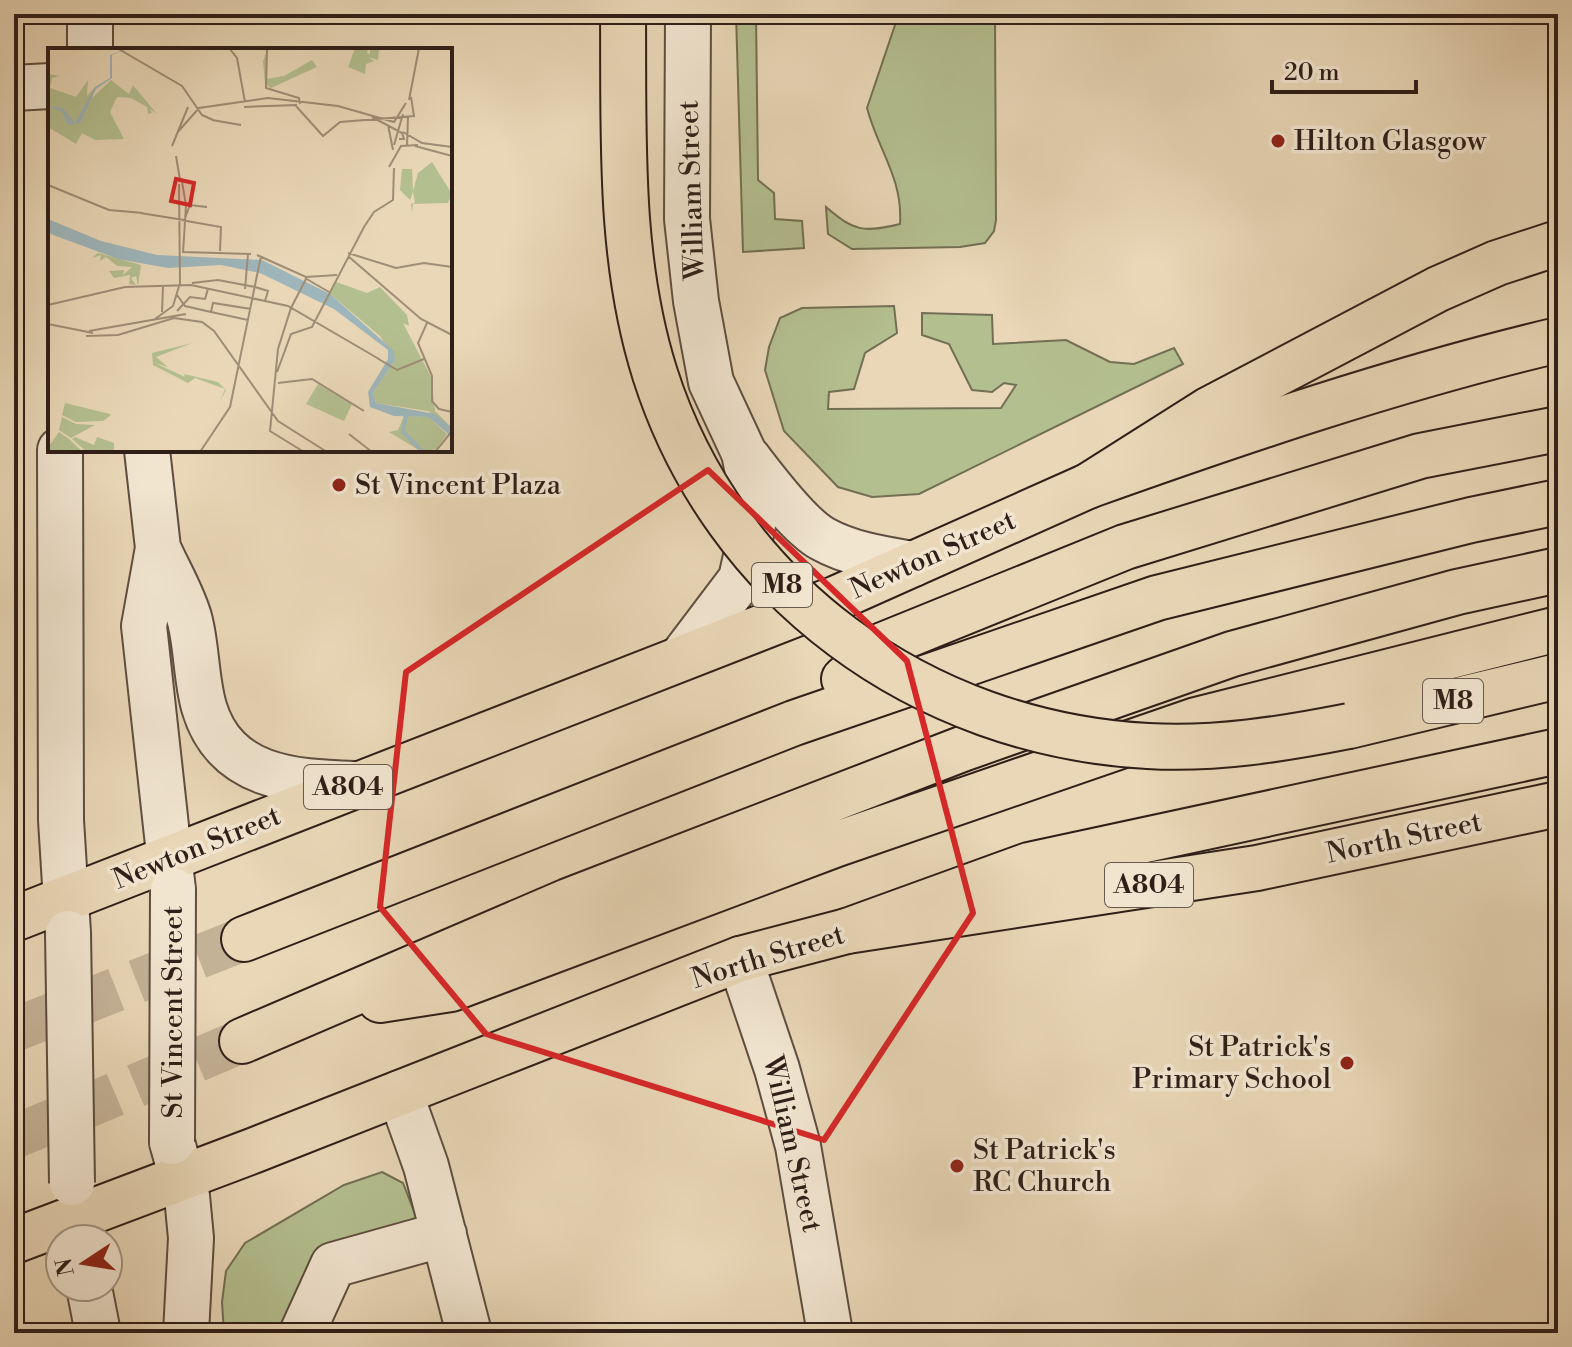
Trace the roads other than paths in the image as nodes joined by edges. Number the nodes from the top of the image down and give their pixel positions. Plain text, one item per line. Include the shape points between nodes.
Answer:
1 (90, 14) edge
2 (623, 14) edge
3 (688, 14) edge
4 (90, 48) edge
5 (48, 86) edge
6 (14, 88) edge
7 (1558, 243) edge
8 (1558, 340) edge
9 (1558, 429) edge
10 (60, 452) edge
11 (147, 452) edge
12 (744, 453) junction
13 (1088, 486) junction
14 (1558, 502) edge
15 (158, 548) junction
16 (913, 564) junction
17 (1558, 570) edge
18 (1558, 629) edge
19 (682, 657) junction
20 (1558, 679) edge
21 (794, 723) junction
22 (1558, 751) edge
23 (355, 784) junction
24 (1558, 804) edge
25 (172, 875) junction
26 (67, 916) junction
27 (14, 919) edge
28 (847, 931) junction
29 (244, 939) tunnel mouth
30 (740, 959) junction
31 (316, 1011) junction
32 (242, 1041) tunnel mouth
33 (400, 1093) junction
34 (177, 1159) junction
35 (76, 1212) edge
36 (444, 1234) junction
37 (14, 1241) edge
38 (92, 1303) edge
39 (98, 1333) edge
40 (186, 1333) edge
41 (302, 1333) edge
42 (469, 1333) edge
43 (830, 1333) edge

1 - 4 street
2 - 20 main road, M8, bridge via 623,190 635,293 655,373 696,469 724,514 764,566 834,633 945,698 1037,731 1149,746 1260,741
3 - 12 street, William Street via 687,219 696,301 711,382
5 - 6 street
7 - 13 main road, Newton Street / A804 via 1438,289 1208,410
8 - 13 main road via 1358,395
9 - 21 main road via 1420,456 1125,547 883,645
10 - 26 street via 61,820
11 - 15 street, St Vincent Street
12 - 16 street, William Street via 775,494 822,538
12 - 19 street, William Street via 756,511 741,579
13 - 16 main road, Newton Street / A804
14 - 21 main road via 1157,598
15 - 23 street, St Vincent Street via 190,619 204,706 226,748 251,766 297,782
15 - 25 street, St Vincent Street via 144,626
16 - 19 main road, Newton Street / A804
17 - 31 main road via 1232,654 1022,728 568,901
18 - 31 main road via 1196,720 837,844 451,989
19 - 23 main road, Newton Street / A804
21 - 29 main road
22 - 28 main road via 1029,865
23 - 25 main road, Newton Street / A804
24 - 28 main road, North Street / A804 via 1257,868
25 - 26 main road, Newton Street / A804
25 - 34 street, St Vincent Street, bridge
26 - 27 main road, Newton Street / A804
26 - 35 street, bridge
28 - 30 main road, North Street / A804
30 - 33 main road, North Street / A804
30 - 43 street, William Street via 798,1146
31 - 32 main road
33 - 34 main road, North Street / A804 via 255,1150
33 - 36 street
34 - 35 main road, North Street / A804
34 - 40 street, St Vincent Street via 191,1238
35 - 37 main road, North Street / A804
36 - 41 street via 333,1265
36 - 42 street
38 - 39 street

